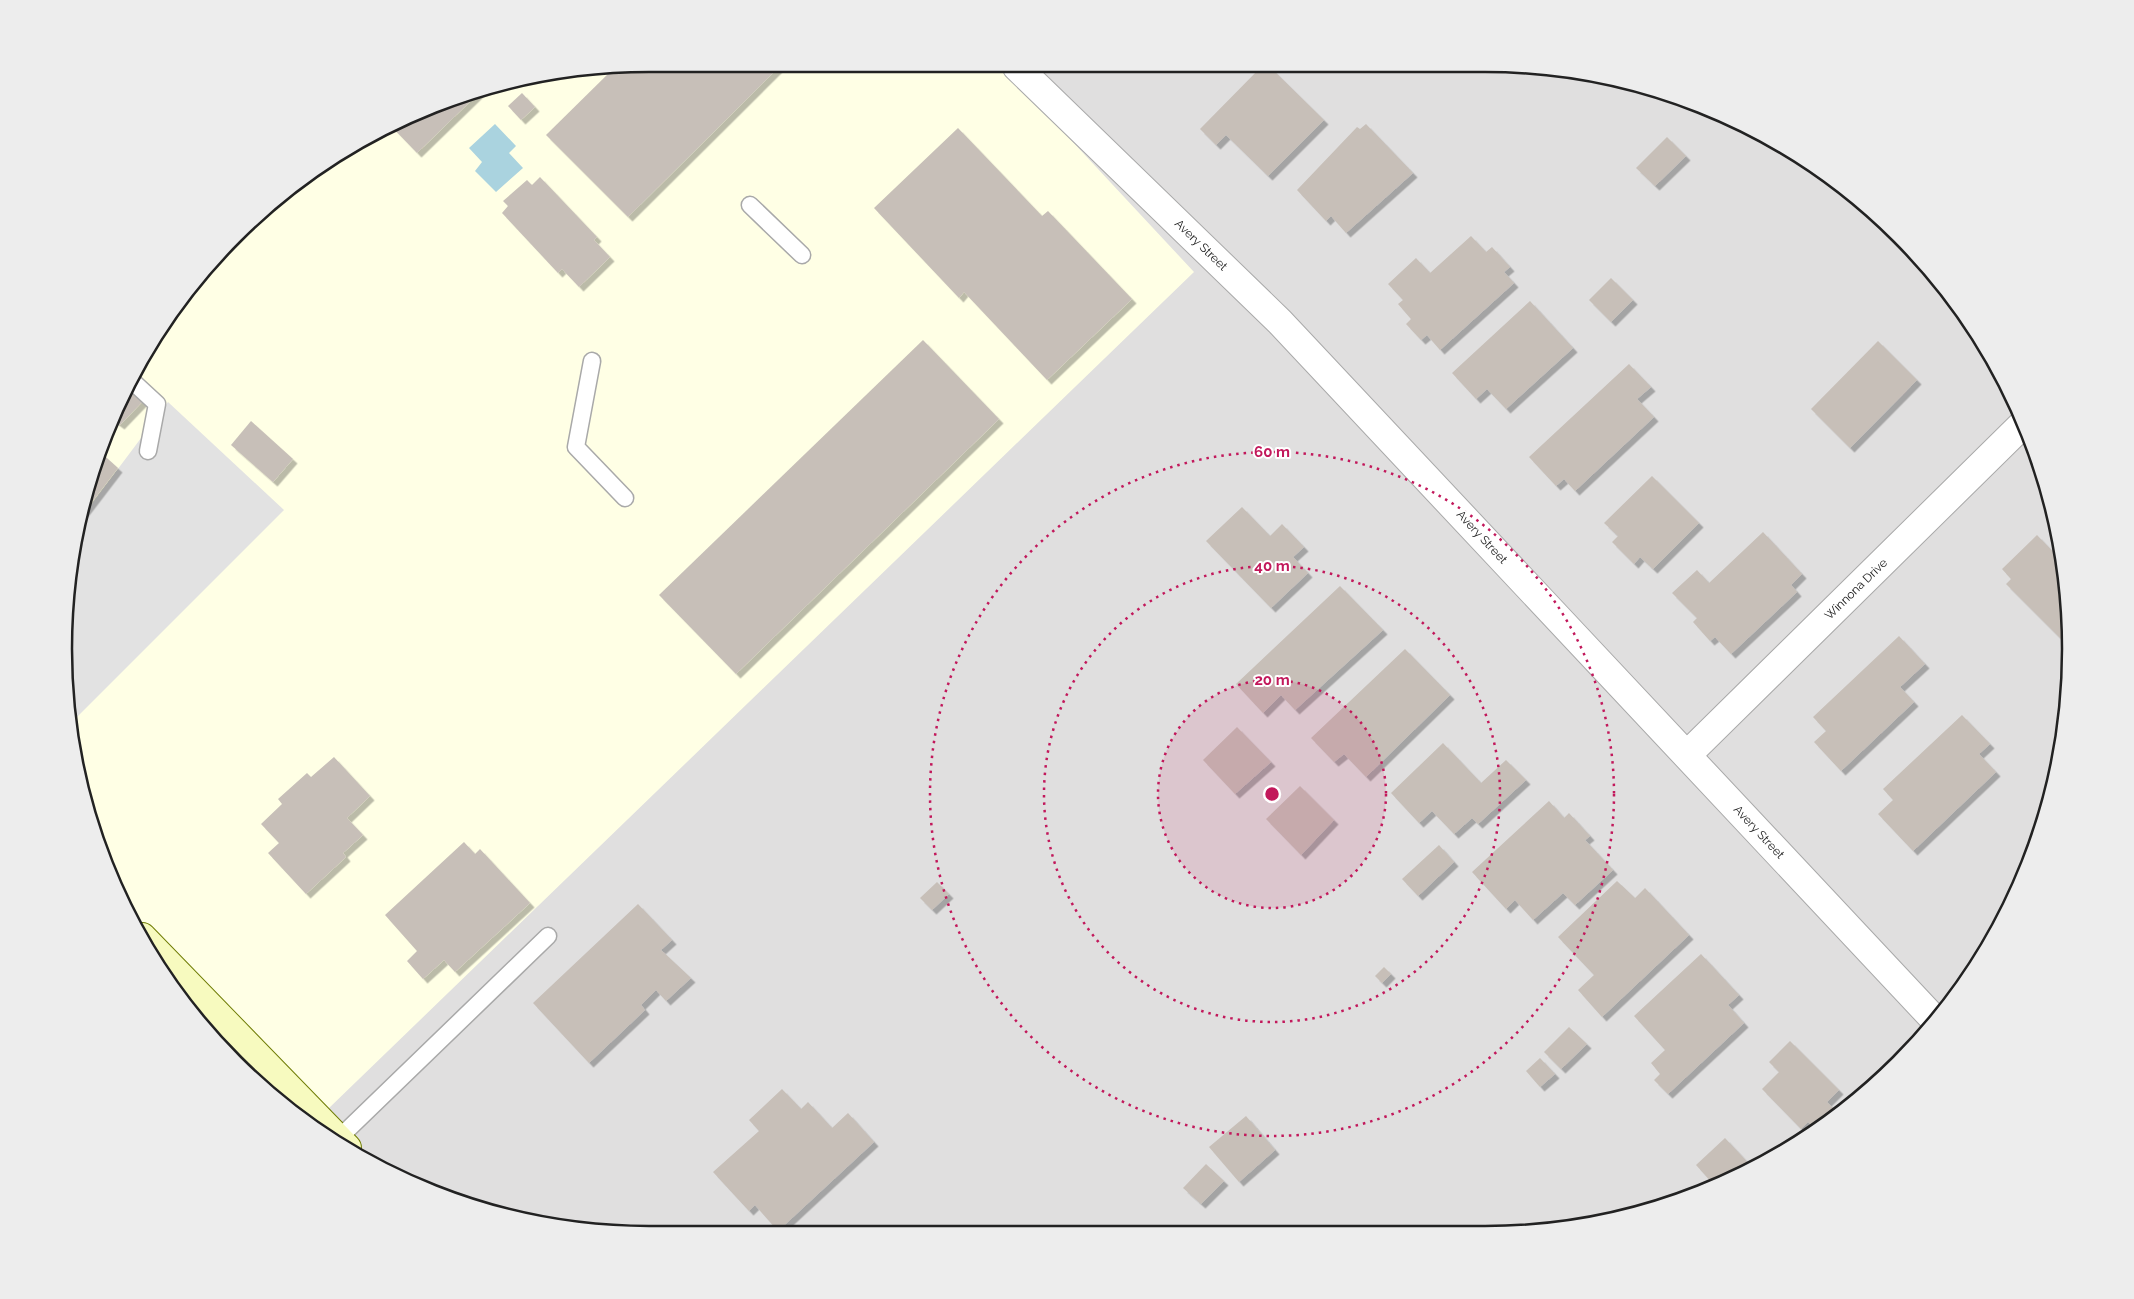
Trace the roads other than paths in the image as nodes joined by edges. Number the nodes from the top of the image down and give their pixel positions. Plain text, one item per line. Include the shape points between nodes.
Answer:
1 (1023, 72) edge
2 (750, 205) dead end
3 (802, 255) dead end
4 (592, 361) dead end
5 (136, 386) edge
6 (2018, 429) edge
7 (148, 451) dead end
8 (625, 498) dead end
9 (1687, 755) junction
10 (548, 936) dead end
11 (163, 958) edge
12 (1930, 1015) edge
13 (327, 1128) edge
14 (346, 1139) edge

1 - 9 street, Avery Street via 1280,322
2 - 3 lane
4 - 8 lane via 576,447
5 - 7 lane via 157,404
6 - 9 street, Winnona Drive
9 - 12 street, Avery Street
10 - 14 lane
11 - 13 main road

